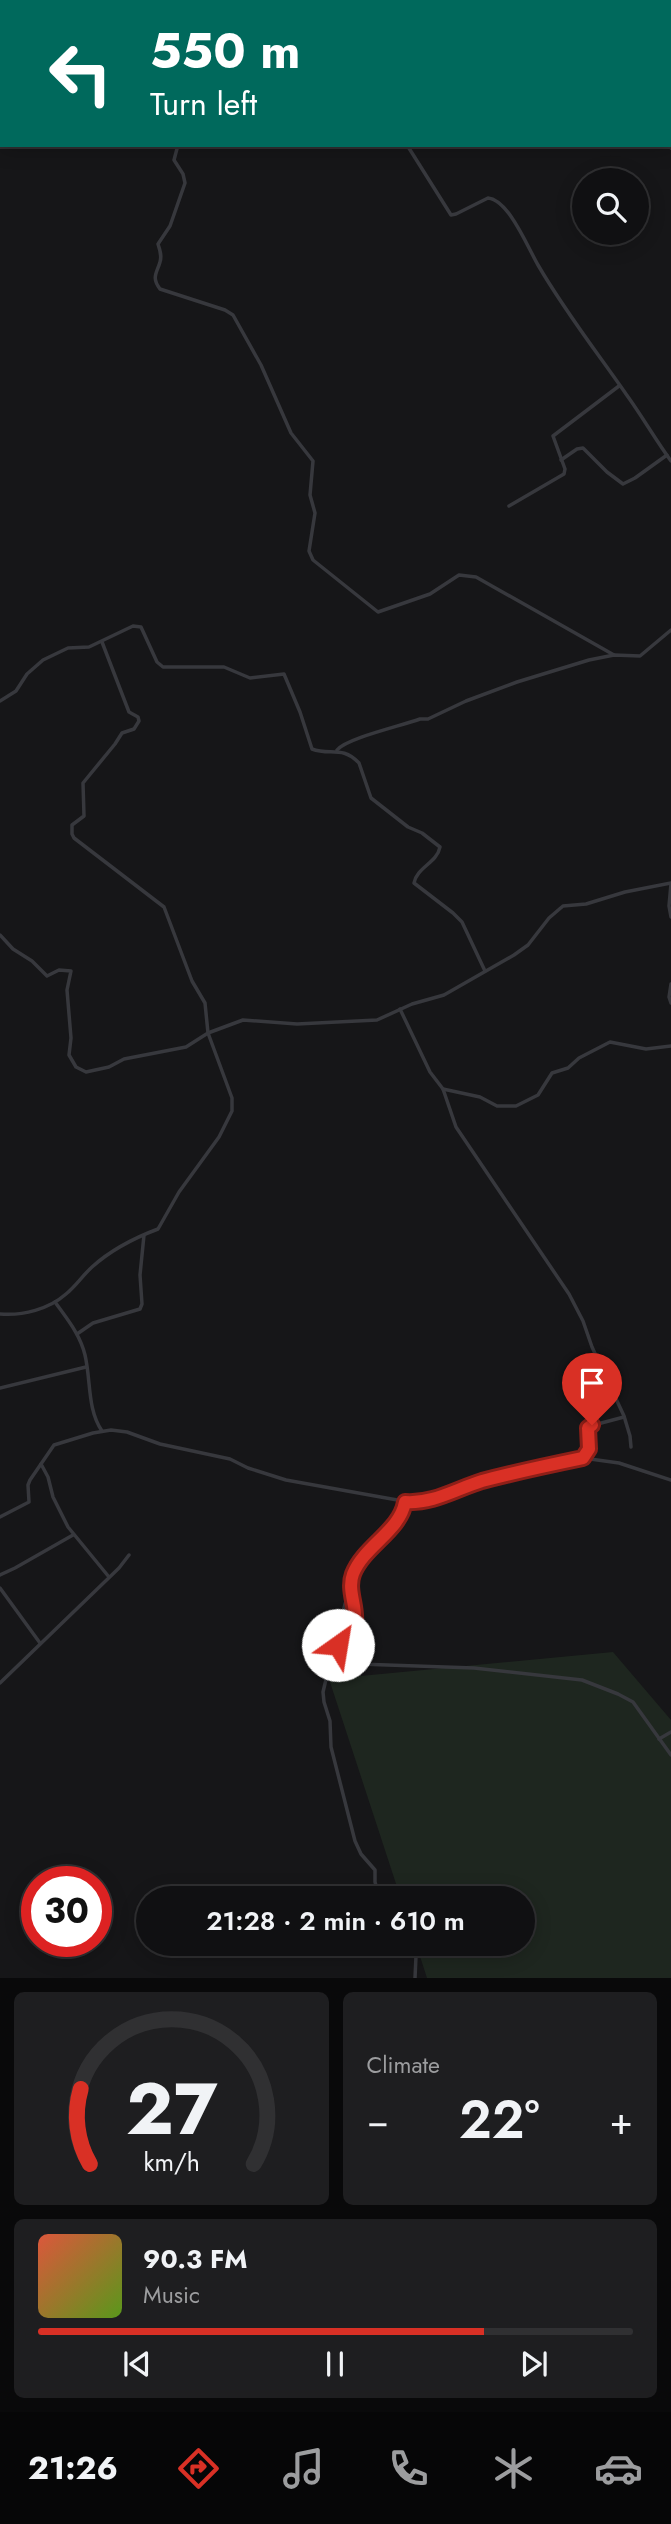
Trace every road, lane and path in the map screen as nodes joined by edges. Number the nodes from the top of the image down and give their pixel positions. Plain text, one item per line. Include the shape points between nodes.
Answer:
1 (177, 147) edge
2 (408, 147) edge
3 (620, 386) junction
4 (667, 456) junction
5 (561, 460) junction
6 (671, 461) edge
7 (509, 506) dead end
8 (671, 631) edge
9 (102, 642) junction
10 (614, 655) junction
11 (0, 701) edge
12 (337, 750) junction
13 (671, 883) edge
14 (671, 917) edge
15 (0, 935) edge
16 (485, 971) junction
17 (671, 984) edge
18 (671, 1003) edge
19 (400, 1009) junction
20 (208, 1033) junction
21 (671, 1046) edge
22 (443, 1089) junction
23 (144, 1234) junction
24 (55, 1302) junction
25 (0, 1314) edge
26 (77, 1334) junction
27 (87, 1367) junction
28 (0, 1388) edge
29 (624, 1417) junction
30 (102, 1431) junction
31 (631, 1447) dead end
32 (583, 1458) junction
33 (41, 1464) junction
34 (671, 1480) edge
35 (405, 1502) junction
36 (0, 1517) edge
37 (74, 1535) junction
38 (129, 1555) dead end
39 (0, 1575) edge
40 (109, 1577) junction
41 (350, 1587) junction
42 (0, 1588) edge
43 (40, 1643) junction
44 (333, 1649) junction
45 (330, 1663) junction
46 (0, 1683) edge
47 (671, 1732) edge
48 (659, 1740) junction
49 (671, 1755) edge
50 (376, 1886) edge
51 (416, 1956) edge
52 (415, 1978) edge

1 - 10 street via 174,160 185,182 159,243 156,284 225,310 239,324 290,433 313,461 310,495 315,513 309,551 313,560 379,612 430,594 460,575 475,577
2 - 3 street via 451,215 486,198 500,204 575,325
3 - 4 street
3 - 5 street via 553,436
4 - 5 street via 625,484 583,448
4 - 6 street
5 - 7 street via 564,474
8 - 10 street via 640,656
9 - 11 street via 68,648 43,660 16,691
9 - 12 street via 133,626 141,627 163,667 224,667 250,678 284,674 312,749
9 - 20 street via 129,712 139,721 134,729 122,733 84,781 84,816 72,825 72,834 164,907 205,1003
10 - 12 street via 539,674 428,719 353,740
12 - 16 street via 357,761 374,801 440,847 414,883 462,922
13 - 14 street
13 - 16 street via 563,906 528,945
15 - 20 street via 47,976 71,971 67,990 69,1055 81,1071 186,1047
16 - 19 street via 444,995
17 - 18 street
19 - 20 street via 366,1022 243,1020
19 - 22 street
20 - 23 street via 232,1098 232,1111 159,1229
21 - 22 street via 646,1049 610,1042 552,1073 538,1095 516,1106 497,1106
22 - 29 street via 456,1126 569,1294
23 - 24 street via 93,1266
23 - 26 street via 141,1309 93,1323
24 - 25 street via 24,1313
24 - 26 street
26 - 27 street
27 - 28 street
27 - 30 street via 93,1410
29 - 31 street
29 - 32 street via 590,1426 589,1449
30 - 33 street via 54,1445
30 - 35 street via 127,1432 230,1459 286,1480
32 - 34 street via 619,1463
32 - 35 street via 480,1482 428,1501
33 - 36 street via 28,1485 27,1505
33 - 37 street
35 - 41 street via 398,1519 356,1567
37 - 39 street
37 - 40 street
38 - 40 street
40 - 43 street
41 - 44 street
41 - 44 street via 355,1623
42 - 43 street
43 - 46 street
44 - 45 street
45 - 48 street via 474,1668 582,1680 630,1700
45 - 50 street via 323,1698 331,1747 355,1841 375,1870
47 - 48 street
48 - 49 street
51 - 52 street

